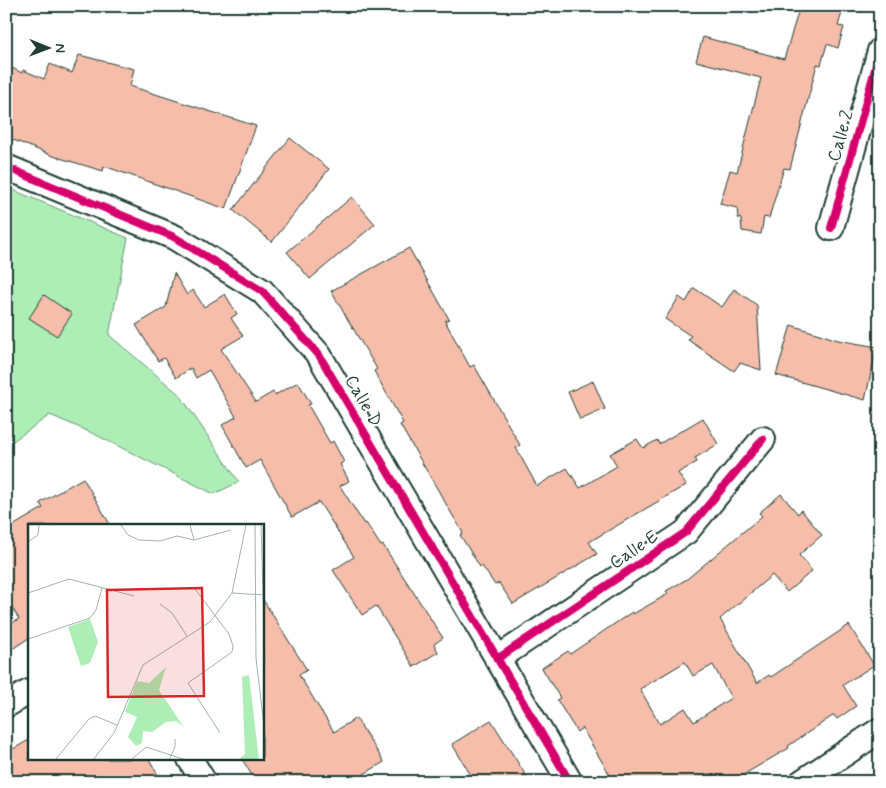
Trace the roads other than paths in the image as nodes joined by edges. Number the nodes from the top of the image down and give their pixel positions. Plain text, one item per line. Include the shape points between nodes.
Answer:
1 (880, 51) edge
2 (6, 167) edge
3 (831, 228) dead end
4 (763, 438) dead end
5 (497, 659) junction
6 (28, 693) edge
7 (6, 705) edge
8 (880, 730) edge
9 (191, 760) edge
10 (204, 782) edge
11 (570, 782) edge
12 (802, 782) edge

1 - 3 street, Calle 2
2 - 5 street, Calle D via 174,237 262,291 319,355
4 - 5 street, Calle E via 686,532
5 - 11 street, Calle D
6 - 7 street
8 - 12 street
9 - 10 street

